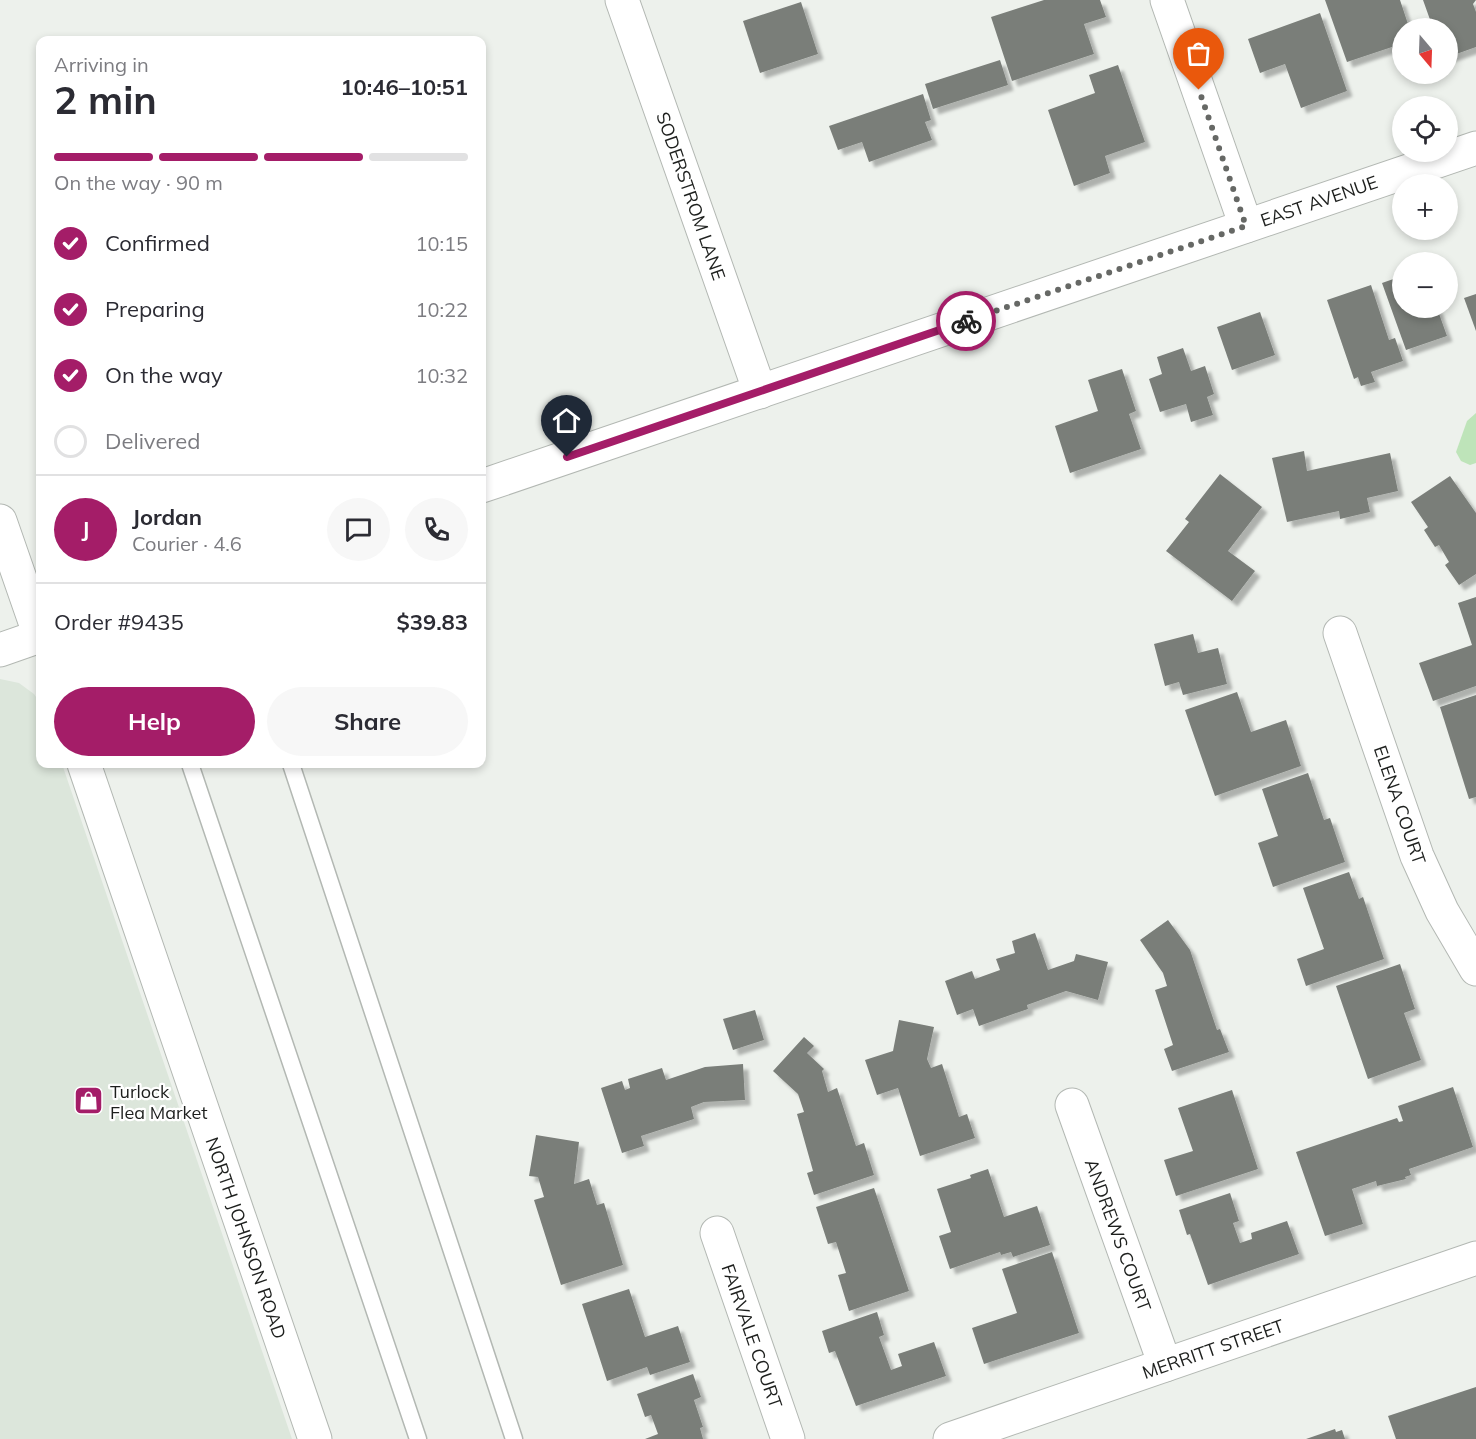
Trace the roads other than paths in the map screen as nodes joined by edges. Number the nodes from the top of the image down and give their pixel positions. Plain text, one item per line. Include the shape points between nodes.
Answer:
1 (622, 0) edge
2 (1167, 0) edge
3 (1476, 148) edge
4 (1246, 226) junction
5 (760, 392) junction
6 (486, 485) edge
7 (0, 521) edge
8 (36, 624) edge
9 (1340, 633) dead end
10 (36, 637) edge
11 (0, 650) edge
12 (85, 768) edge
13 (191, 768) edge
14 (292, 768) edge
15 (1476, 969) edge
16 (1072, 1105) dead end
17 (717, 1233) dead end
18 (1476, 1258) edge
19 (1165, 1365) junction
20 (960, 1437) edge
21 (315, 1439) edge
22 (418, 1439) edge
23 (514, 1439) edge
24 (788, 1439) edge

1 - 5 street, SODERSTROM LANE
2 - 4 street
3 - 4 street, EAST AVENUE
4 - 5 street, EAST AVENUE
5 - 6 street, EAST AVENUE
7 - 8 street
9 - 15 street, ELENA COURT via 1417,856 1442,911
10 - 11 street
12 - 21 street, NORTH JOHNSON ROAD
13 - 22 lane
14 - 23 lane
16 - 19 street, ANDREWS COURT
17 - 24 street, FAIRVALE COURT
18 - 19 street, MERRITT STREET
19 - 20 street, MERRITT STREET

